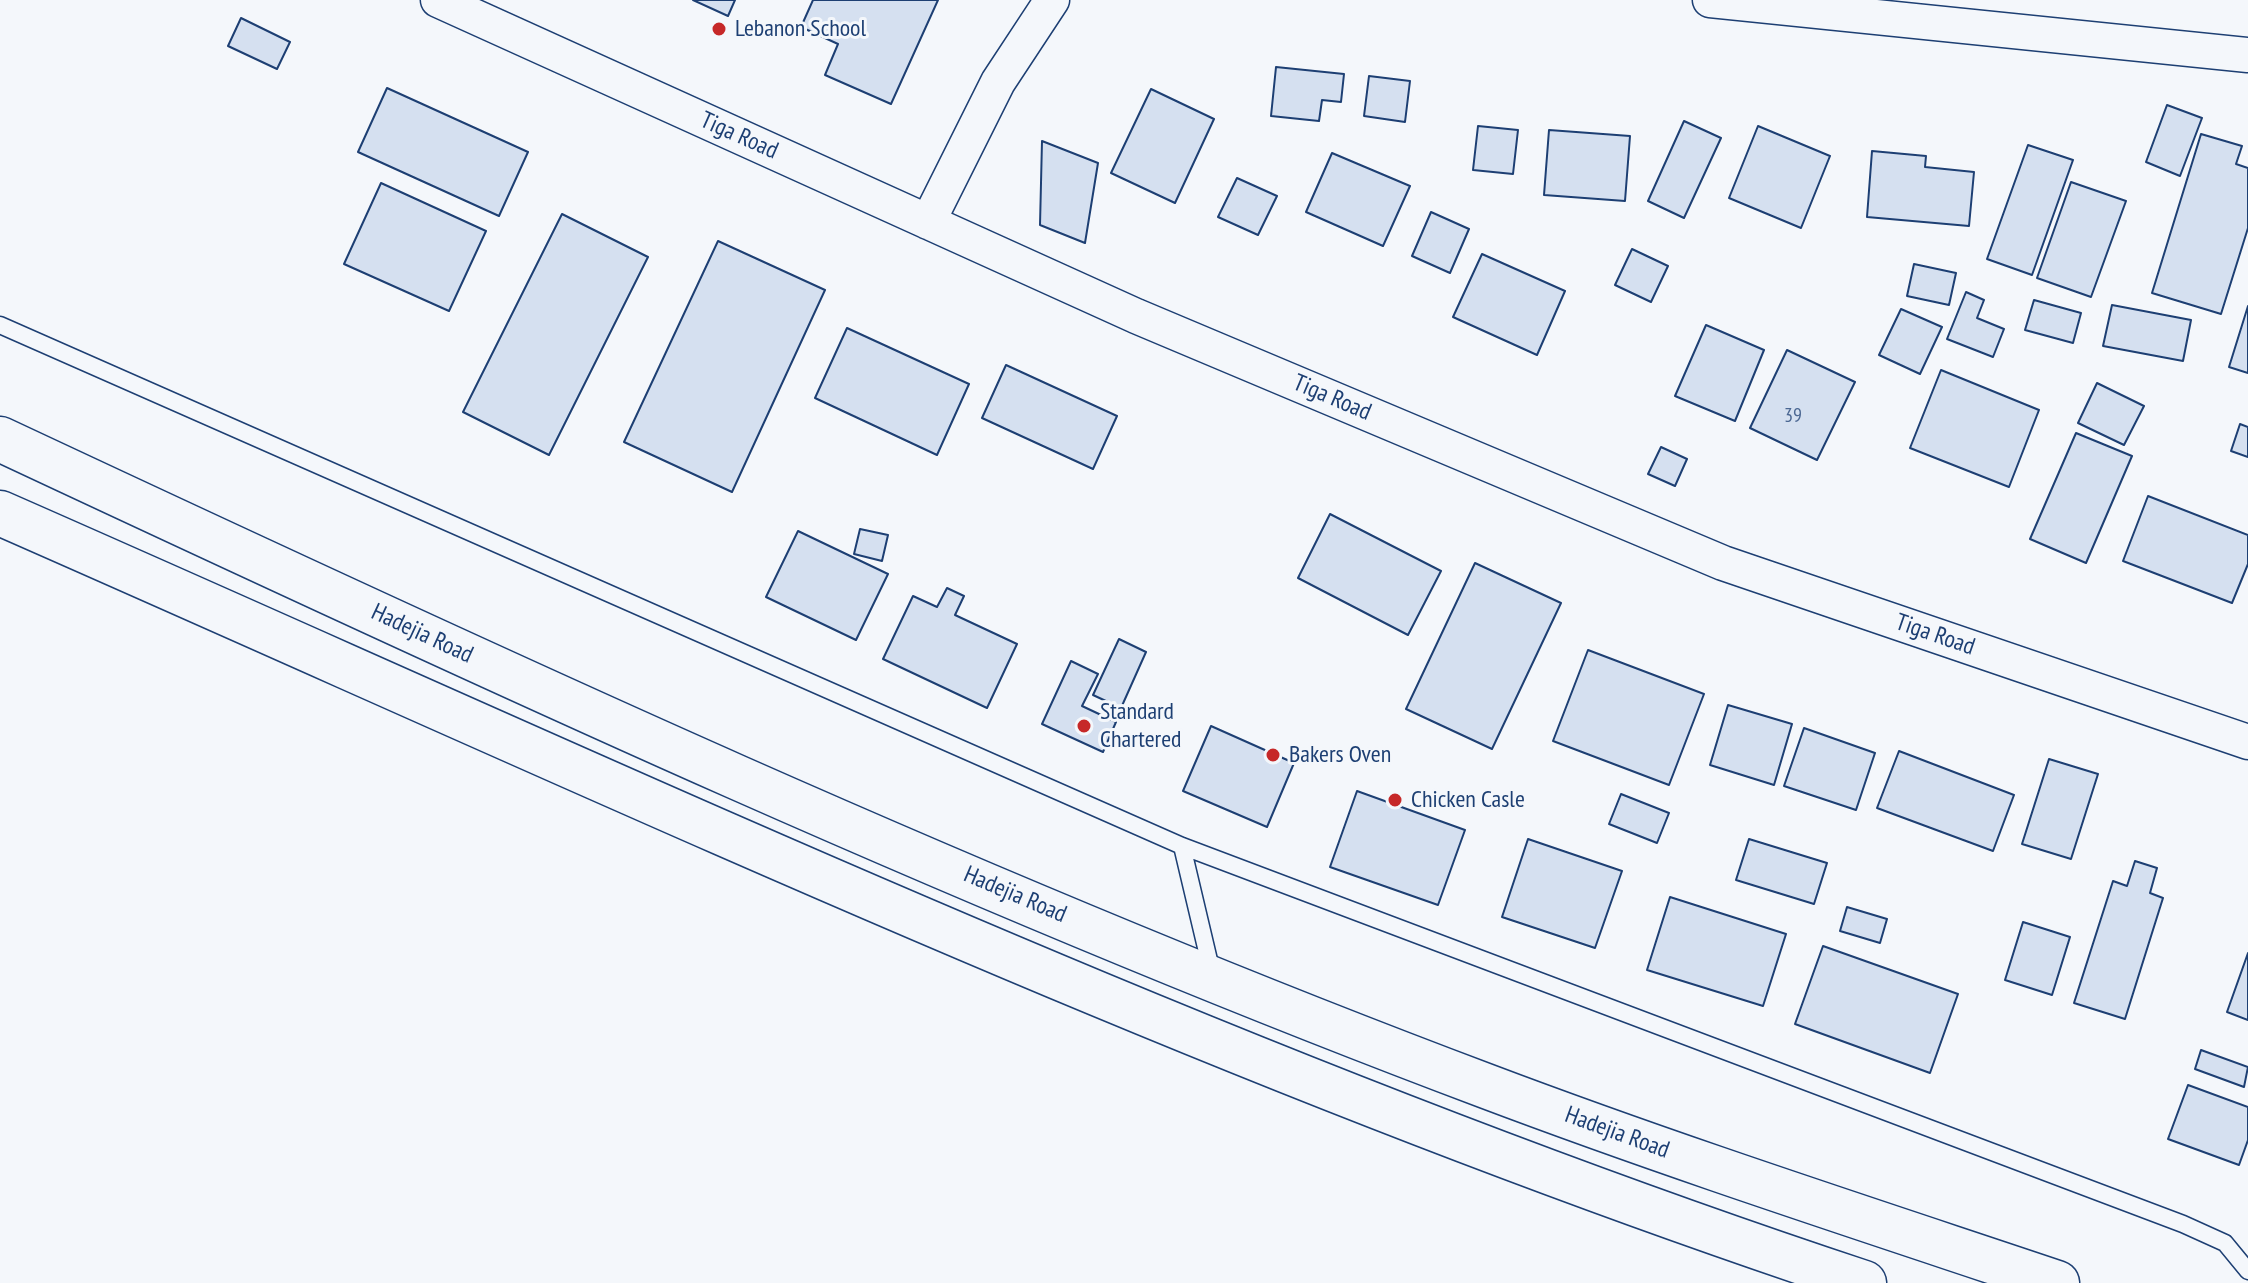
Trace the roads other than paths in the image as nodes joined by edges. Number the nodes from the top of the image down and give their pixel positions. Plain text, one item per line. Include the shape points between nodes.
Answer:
1 (438, 0) edge
2 (1052, 0) edge
3 (1710, 0) edge
4 (2248, 55) edge
5 (928, 222) junction
6 (0, 325) edge
7 (0, 439) edge
8 (0, 513) edge
9 (2248, 742) edge
10 (1182, 846) junction
11 (1214, 979) junction
12 (2248, 1271) edge
13 (1864, 1283) edge
14 (2057, 1283) edge

1 - 5 street, Tiga Road
2 - 5 street via 998,82
3 - 4 street
5 - 9 street, Tiga Road via 1136,316 1723,563
6 - 10 lane
7 - 11 main road, Hadejia Road via 608,720
8 - 13 main road via 905,913 1117,1001 1681,1222
10 - 11 lane
10 - 12 lane via 2183,1224 2225,1243
11 - 14 main road, Hadejia Road via 1582,1121

